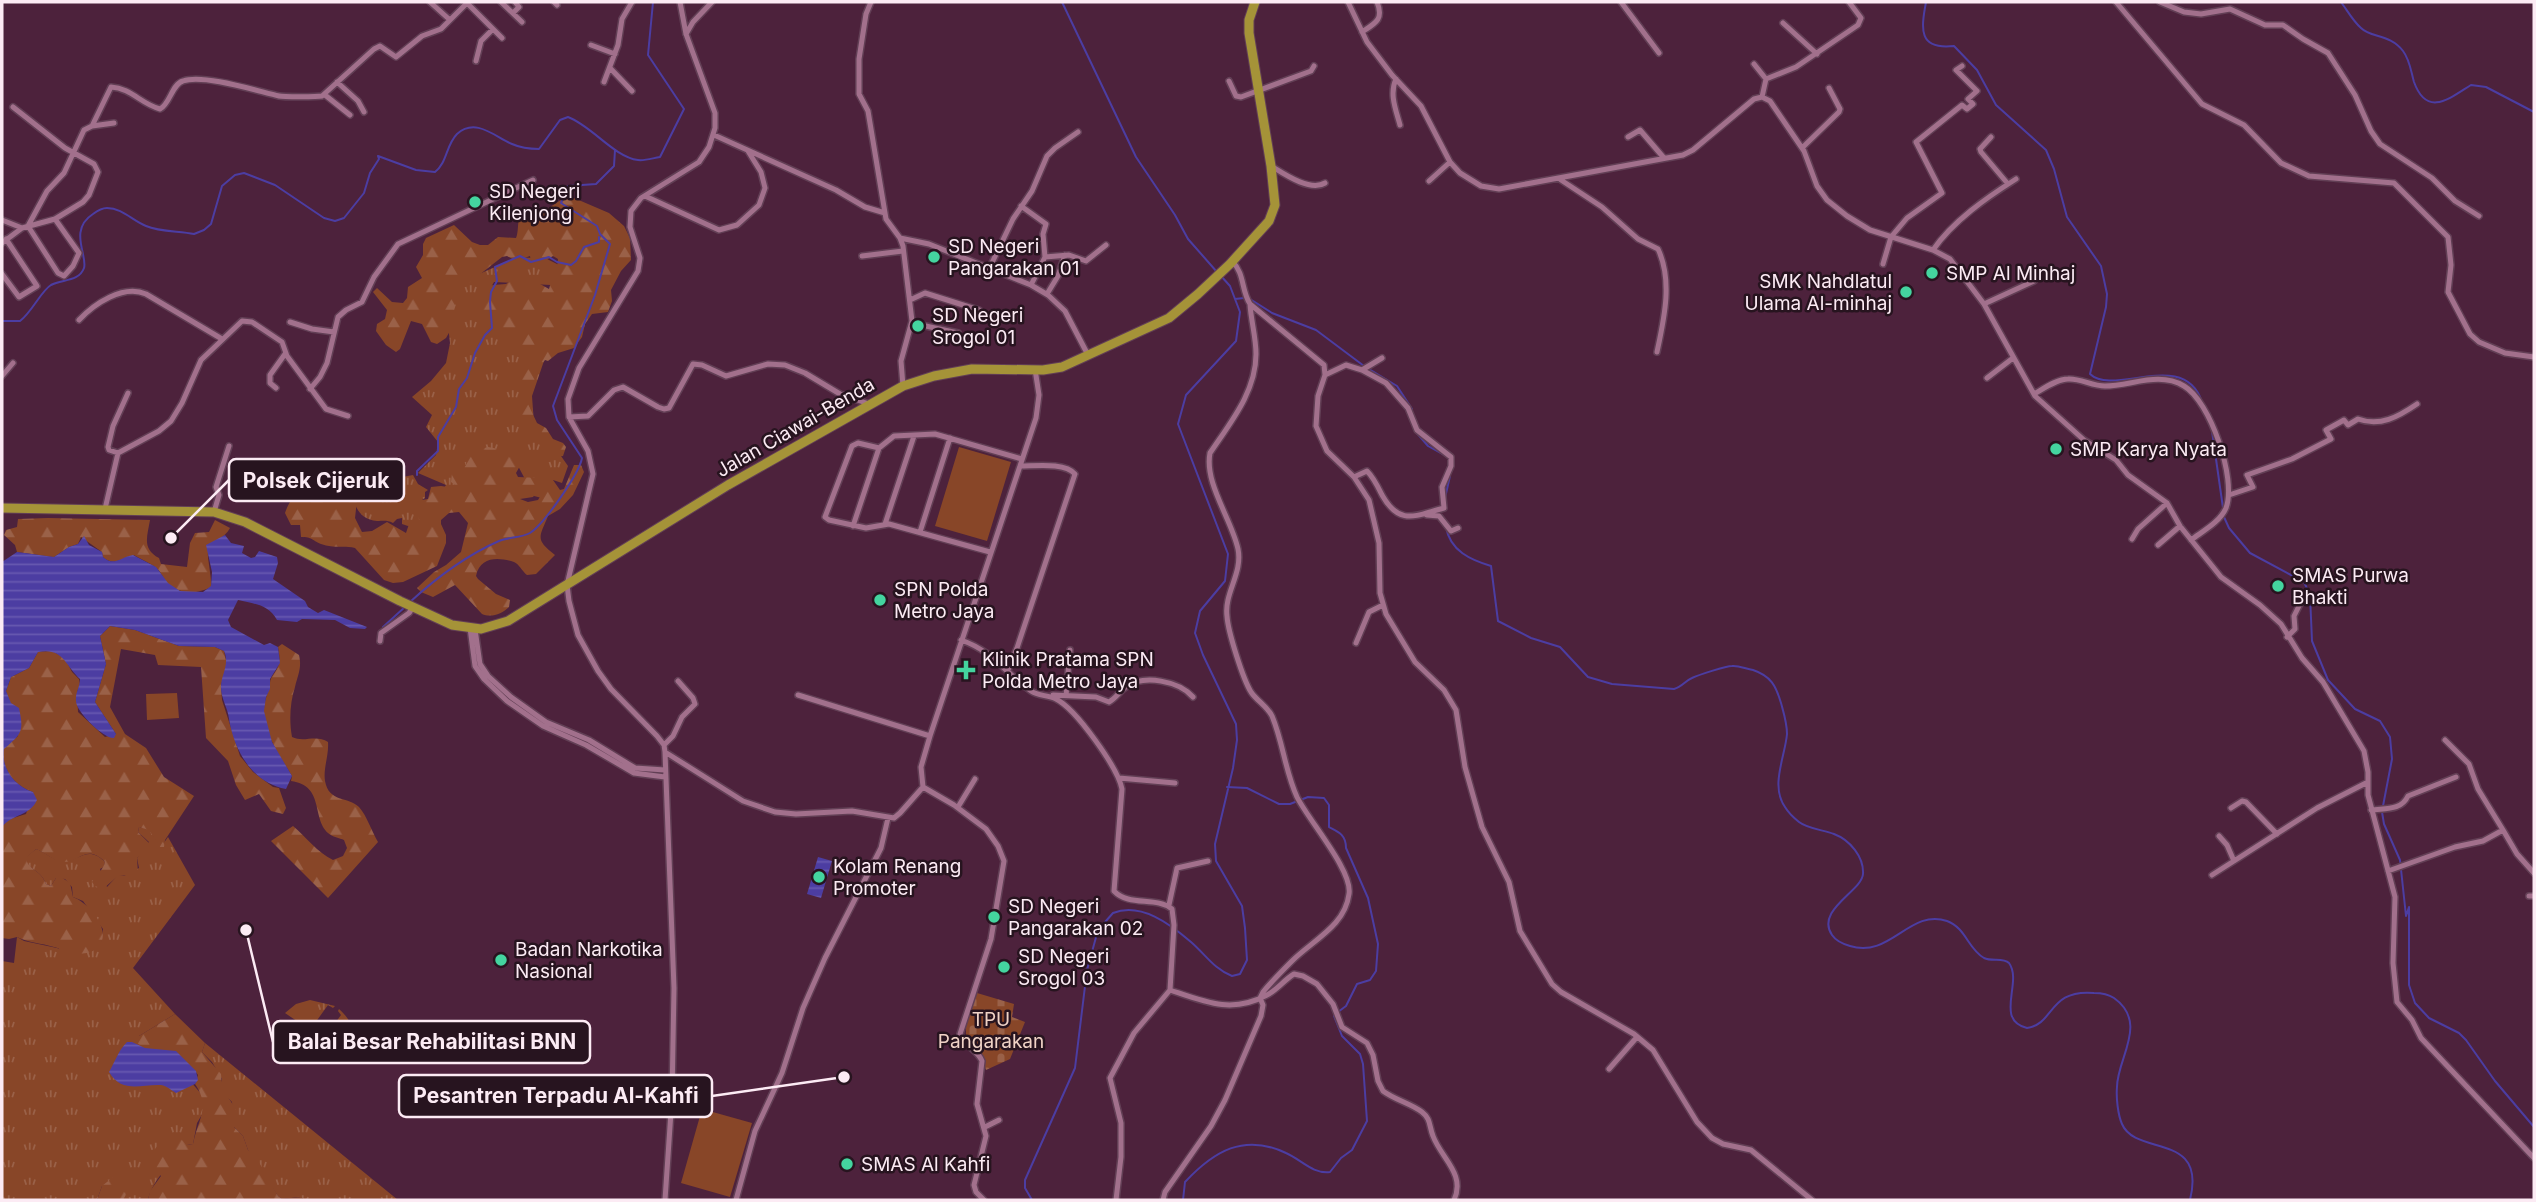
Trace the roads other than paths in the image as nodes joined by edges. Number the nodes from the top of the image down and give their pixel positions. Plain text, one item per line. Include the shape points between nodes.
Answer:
1 (431, 2) edge
2 (467, 2) edge
3 (501, 2) edge
4 (515, 2) edge
5 (632, 2) edge
6 (680, 2) edge
7 (712, 2) edge
8 (871, 2) edge
9 (1255, 2) edge
10 (1348, 2) edge
11 (1377, 2) edge
12 (1621, 2) edge
13 (1849, 2) edge
14 (2116, 2) edge
15 (2160, 2) edge
16 (513, 13) junction
17 (450, 20) junction
18 (522, 22) dead end
19 (1783, 23) dead end
20 (493, 29) junction
21 (1362, 32) junction
22 (686, 34) junction
23 (502, 38) dead end
24 (591, 45) dead end
25 (1659, 53) dead end
26 (615, 54) junction
27 (1817, 54) junction
28 (476, 61) dead end
29 (1754, 64) dead end
30 (1314, 66) dead end
31 (1962, 66) dead end
32 (610, 68) junction
33 (1396, 79) junction
34 (1766, 79) junction
35 (1229, 81) dead end
36 (337, 82) junction
37 (604, 82) dead end
38 (1829, 88) dead end
39 (1259, 90) junction
40 (632, 91) dead end
41 (325, 95) junction
42 (1762, 97) junction
43 (13, 107) dead end
44 (364, 112) dead end
45 (350, 115) dead end
46 (114, 123) dead end
47 (1400, 125) dead end
48 (92, 126) junction
49 (1078, 132) dead end
50 (714, 135) junction
51 (1628, 137) dead end
52 (1991, 137) dead end
53 (1802, 148) junction
54 (748, 151) junction
55 (72, 153) junction
56 (1664, 158) junction
57 (1450, 162) junction
58 (1271, 166) junction
59 (1560, 179) junction
60 (2016, 179) dead end
61 (533, 180) dead end
62 (1429, 181) dead end
63 (1325, 183) dead end
64 (2008, 184) junction
65 (645, 196) junction
66 (1021, 206) junction
67 (885, 213) junction
68 (2479, 216) dead end
69 (55, 219) junction
70 (2, 221) edge
71 (25, 227) junction
72 (1891, 237) junction
73 (900, 238) junction
74 (4, 241) edge
75 (1106, 245) dead end
76 (1933, 250) junction
77 (904, 251) junction
78 (1065, 254) junction
79 (862, 256) dead end
80 (1045, 257) junction
81 (1231, 262) junction
82 (1883, 264) dead end
83 (989, 269) junction
84 (2, 274) edge
85 (2034, 281) dead end
86 (1031, 285) junction
87 (1047, 294) junction
88 (910, 300) junction
89 (1251, 304) junction
90 (1984, 304) junction
91 (979, 310) dead end
92 (79, 320) dead end
93 (290, 321) dead end
94 (912, 323) junction
95 (334, 332) junction
96 (958, 333) dead end
97 (222, 339) junction
98 (1657, 352) dead end
99 (285, 354) junction
100 (1088, 355) junction
101 (2534, 357) edge
102 (1382, 358) dead end
103 (2013, 358) junction
104 (13, 363) dead end
105 (1364, 368) junction
106 (1035, 369) junction
107 (1325, 375) junction
108 (2, 376) edge
109 (1987, 378) dead end
110 (903, 386) junction
111 (276, 388) dead end
112 (310, 389) junction
113 (128, 393) dead end
114 (2034, 394) junction
115 (869, 404) junction
116 (2417, 404) dead end
117 (348, 415) dead end
118 (569, 417) junction
119 (914, 436) junction
120 (950, 438) junction
121 (229, 446) dead end
122 (879, 448) junction
123 (118, 453) junction
124 (1022, 459) junction
125 (1020, 466) junction
126 (1354, 477) junction
127 (2229, 495) junction
128 (2167, 503) junction
129 (2, 508) edge
130 (105, 509) junction
131 (214, 512) junction
132 (1423, 514) junction
133 (885, 524) junction
134 (853, 526) junction
135 (2180, 526) junction
136 (1458, 528) dead end
137 (920, 531) junction
138 (2132, 539) dead end
139 (2191, 540) junction
140 (2158, 545) dead end
141 (990, 552) junction
142 (567, 585) junction
143 (2300, 604) dead end
144 (1383, 605) junction
145 (412, 607) junction
146 (472, 629) junction
147 (2287, 637) junction
148 (961, 640) junction
149 (380, 641) dead end
150 (1356, 643) dead end
151 (1070, 650) dead end
152 (1008, 670) junction
153 (678, 681) dead end
154 (798, 695) dead end
155 (1047, 695) junction
156 (1066, 696) junction
157 (1193, 696) dead end
158 (929, 736) junction
159 (2445, 740) dead end
160 (665, 749) junction
161 (665, 774) junction
162 (2456, 777) dead end
163 (1119, 778) junction
164 (975, 779) dead end
165 (1175, 783) dead end
166 (2366, 783) junction
167 (923, 787) junction
168 (958, 807) junction
169 (2231, 808) dead end
170 (2375, 809) junction
171 (888, 818) junction
172 (2503, 830) junction
173 (2277, 834) junction
174 (2219, 836) dead end
175 (1208, 861) dead end
176 (2234, 861) junction
177 (2388, 871) junction
178 (2534, 873) edge
179 (2213, 874) dead end
180 (1169, 905) junction
181 (1170, 990) junction
182 (1260, 998) junction
183 (1637, 1037) junction
184 (1609, 1069) dead end
185 (999, 1120) dead end
186 (985, 1127) junction
187 (2534, 1158) edge
188 (1455, 1198) edge
189 (665, 1200) edge
190 (736, 1200) edge
191 (984, 1200) edge
192 (1116, 1200) edge
193 (1163, 1200) edge
194 (1463, 1200) edge
195 (1812, 1200) edge

1 - 17 street
2 - 17 street
2 - 20 street
3 - 16 street
4 - 16 street via 519,7
5 - 26 street via 622,19
6 - 22 street
7 - 22 street
8 - 67 street via 859,59 859,94 868,111
9 - 39 highway, Jalan Ciawai-Benda via 1249,27
10 - 21 street
11 - 21 street via 1380,18
12 - 25 street
13 - 27 street via 1860,22
14 - 101 street via 2202,104 2245,125 2281,163 2309,176 2394,183 2448,237 2448,292 2470,334 2505,353
15 - 68 street via 2202,14 2230,9 2263,24 2283,25 2328,53 2380,144
16 - 18 street
17 - 36 street via 396,57 377,47
19 - 27 street
20 - 23 street
20 - 28 street via 481,41
21 - 33 street
22 - 50 street via 715,113
24 - 26 street
26 - 32 street
27 - 34 street
29 - 34 street
30 - 39 street
31 - 72 street via 1956,71 1977,91 1968,99 1973,104 1962,105 1916,142 1941,193 1907,218
32 - 37 street
32 - 40 street
33 - 47 street via 1393,98
33 - 57 street via 1422,106
34 - 42 street
35 - 39 street via 1237,96
36 - 41 street
36 - 44 street
38 - 53 street via 1840,111
39 - 58 highway, Jalan Ciawai-Benda
41 - 45 street
41 - 48 street via 282,97 221,82 185,80 160,109 129,91 111,87
42 - 53 street via 1770,101
42 - 56 street via 1693,150
43 - 55 street
46 - 48 street
48 - 55 street via 84,130
49 - 66 street via 1050,152
50 - 54 street
50 - 65 street via 699,162
51 - 56 street via 1640,130
52 - 64 street via 1981,152
53 - 72 street via 1817,186 1833,206 1862,226
54 - 65 street via 765,188 758,205 737,225 719,230
54 - 67 street
55 - 69 street via 94,164 97,175 87,198
55 - 71 street via 66,169
56 - 59 street
57 - 59 street via 1469,179 1492,189
57 - 62 street
58 - 63 street via 1300,181 1316,186
58 - 81 highway, Jalan Ciawai-Benda via 1272,215
59 - 98 street via 1602,207 1637,239 1658,249 1667,273
60 - 64 street
61 - 95 street via 398,244 362,302 338,317
64 - 76 street via 1955,224
65 - 118 street via 635,204 629,219 640,258 638,271 574,379
66 - 80 street via 1046,223
66 - 83 street
67 - 73 street
69 - 71 street
69 - 71 street via 79,253 64,276
70 - 71 street
71 - 74 street
72 - 76 street
72 - 82 street
73 - 77 street
73 - 83 street via 919,240
74 - 84 street via 37,286 19,297
75 - 78 street via 1086,261
76 - 90 street via 1956,265
77 - 79 street
77 - 88 street
78 - 80 street
78 - 87 street
80 - 86 street
81 - 89 street via 1241,271
81 - 100 highway, Jalan Ciawai-Benda via 1169,318
83 - 86 street
85 - 90 street
86 - 87 street
87 - 100 street via 1065,311
88 - 91 street via 925,293
88 - 94 street
89 - 107 street via 1320,360
89 - 182 street via 1256,353 1252,380 1209,460 1238,548 1239,567 1227,618 1246,682 1271,715 1297,796 1343,867 1350,890 1335,924 1293,960
90 - 103 street
92 - 97 street via 105,298 136,291
93 - 95 street
94 - 96 street
94 - 110 street via 901,361
95 - 112 street via 323,371
97 - 99 street via 248,321 282,342
97 - 123 street via 198,365 171,421
99 - 111 street via 270,377
99 - 112 street
100 - 106 highway, Jalan Ciawai-Benda via 1056,368
102 - 105 street
103 - 109 street
103 - 114 street
104 - 108 street
105 - 107 street via 1346,365
105 - 132 street via 1386,383 1408,408 1417,430 1451,457 1442,487 1444,508
106 - 110 highway, Jalan Ciawai-Benda via 972,369
106 - 124 street via 1038,410
107 - 126 street via 1315,412 1318,435 1327,451
110 - 115 highway, Jalan Ciawai-Benda
112 - 117 street via 326,410
113 - 123 street via 109,442 110,450
114 - 127 street via 2066,379 2106,386 2154,379 2181,385 2194,396 2217,432
114 - 128 street via 2084,440
115 - 118 street via 785,365 768,364 726,376 693,364 669,408 658,407 623,387 587,416
115 - 142 highway, Jalan Ciawai-Benda
116 - 127 street via 2393,420 2367,423 2358,419 2348,425 2344,420 2326,430 2331,439 2247,475 2253,487
118 - 142 street via 588,451 593,474
119 - 120 street via 930,433
119 - 122 street via 894,436
119 - 133 street
120 - 124 street
120 - 137 street
121 - 131 street via 216,487 219,495
122 - 134 street
122 - 134 street via 852,446 825,517
123 - 130 street
124 - 125 street
125 - 141 street
125 - 152 street via 1068,468 1075,474
126 - 132 street via 1369,472 1391,509 1401,516
126 - 144 street via 1377,527
127 - 139 street via 2219,519
128 - 135 street
128 - 138 street
129 - 130 highway
130 - 131 highway
131 - 145 highway via 245,522
132 - 136 street via 1439,516 1451,531
133 - 134 street
133 - 137 street
135 - 139 street
135 - 140 street
137 - 141 street
139 - 147 street via 2221,577 2281,624
141 - 148 street
142 - 146 highway, Jalan Ciawai-Benda via 508,621
142 - 160 street via 578,635 598,671
143 - 147 street via 2294,616 2295,629
144 - 150 street via 1369,612
144 - 183 street via 1415,662 1444,690 1456,710 1474,803 1509,882 1524,939 1556,989
145 - 146 highway
145 - 149 street via 381,633
146 - 161 street via 480,664 510,697 546,722 635,768
147 - 166 street via 2323,682 2364,751
148 - 152 street
148 - 158 street
151 - 156 street
152 - 155 street via 1032,692
153 - 160 street via 695,704 682,717
154 - 158 street
155 - 156 street
155 - 163 street via 1073,712
156 - 157 street via 1110,702 1134,683 1162,681
158 - 167 street via 921,767
159 - 172 street via 2469,764
160 - 161 street
160 - 171 street via 743,801 765,810 796,814 852,811
161 - 189 street via 674,988
162 - 170 street via 2408,796 2398,807
163 - 165 street
163 - 180 street via 1114,891 1126,898
164 - 168 street
166 - 170 street
166 - 173 street
167 - 168 street
167 - 171 street via 901,813
168 - 186 street via 986,829 1004,861 991,939 960,1034 981,1058 977,1104
169 - 173 street via 2246,802
170 - 177 street
171 - 190 street via 881,849 803,1008 782,1073 755,1131
172 - 177 street via 2483,841
172 - 178 street
173 - 176 street
174 - 176 street
175 - 180 street via 1177,868
176 - 179 street
177 - 187 street via 2395,897 2397,1002 2421,1038
180 - 181 street via 1174,925
181 - 182 street via 1221,1007
181 - 192 street via 1134,1033 1110,1078 1121,1123
182 - 188 street via 1294,974 1320,987 1342,1027 1369,1047 1383,1091 1429,1119 1432,1135 1454,1170
182 - 193 street via 1261,1016 1225,1100
183 - 184 street
183 - 195 street via 1662,1062 1707,1134 1719,1143 1751,1150
185 - 186 street
186 - 191 street via 974,1185
188 - 194 street

